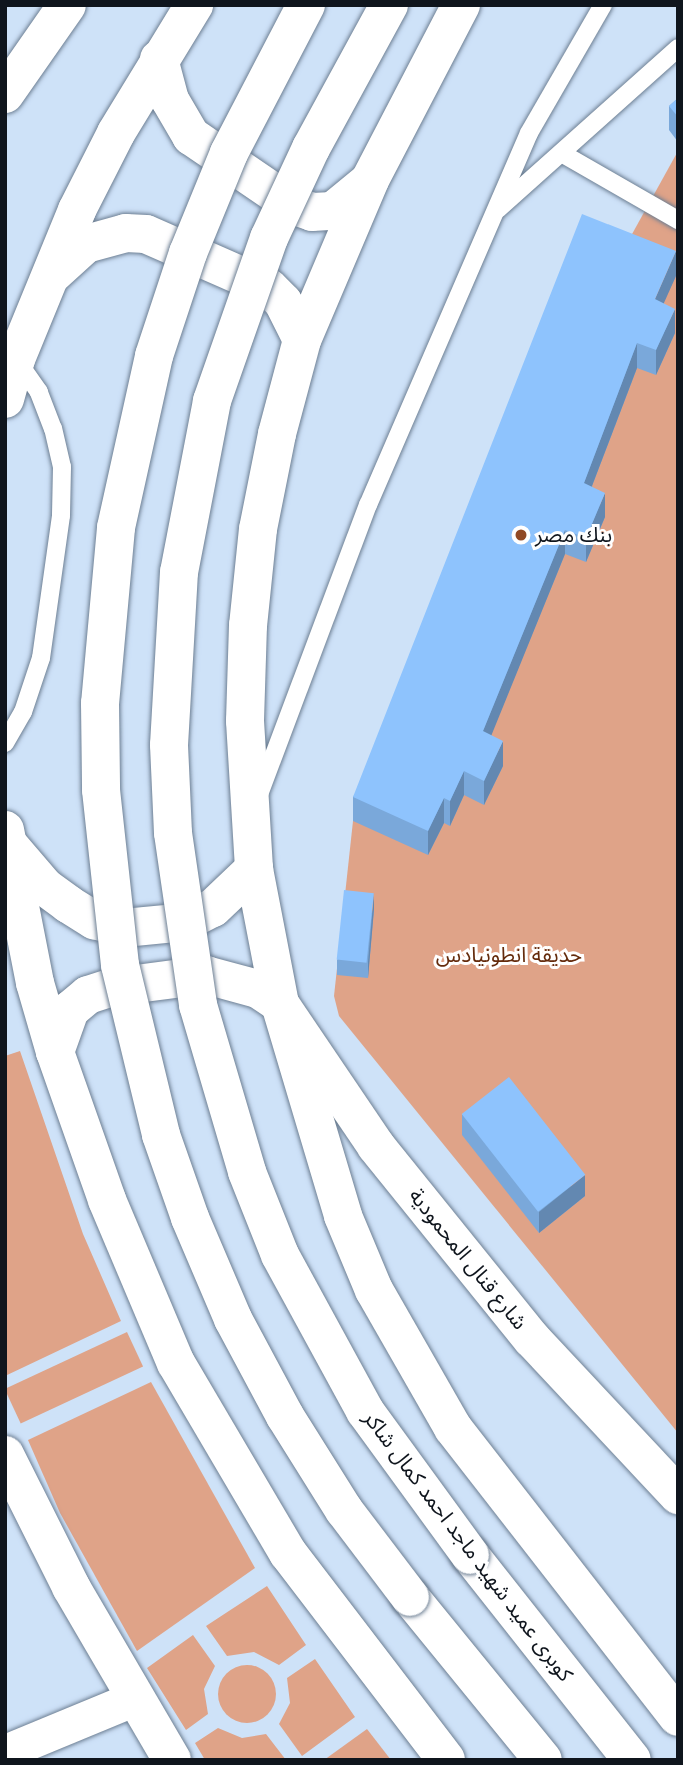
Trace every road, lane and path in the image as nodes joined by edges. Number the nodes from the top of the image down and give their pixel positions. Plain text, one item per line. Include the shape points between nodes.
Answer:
1 (67, 5) edge
2 (194, 5) edge
3 (306, 5) edge
4 (389, 5) edge
5 (461, 5) edge
6 (603, 5) edge
7 (678, 48) edge
8 (159, 59) junction
9 (5, 94) edge
10 (563, 154) junction
11 (370, 180) junction
12 (495, 212) junction
13 (678, 219) edge
14 (44, 288) junction
15 (302, 340) junction
16 (11, 350) edge
17 (5, 399) edge
18 (5, 743) edge
19 (250, 818) junction
20 (6, 837) edge
21 (254, 869) junction
22 (280, 1004) junction
23 (55, 1052) junction
24 (5, 1455) edge
25 (678, 1495) edge
26 (133, 1699) junction
27 (678, 1717) edge
28 (5, 1752) edge
29 (172, 1760) edge
30 (446, 1760) edge
31 (543, 1760) edge
32 (632, 1760) edge

1 - 9 main road
2 - 8 main road
3 - 31 main road, bridge via 229,153 188,253 154,356 114,540 100,703 107,878 125,989 161,1135 233,1319 285,1416 344,1510
4 - 32 main road, كوبرى عميد شهيد ماجد احمد كمال شاكر, bridge via 311,148 269,238 212,401 178,584 169,733 173,833 198,1005 220,1090 275,1243 320,1335 365,1411 470,1555
5 - 11 main road
6 - 12 lane via 529,133
7 - 10 lane
8 - 11 main road via 170,100 191,136 292,205 312,212 333,211
8 - 14 main road via 77,210
10 - 12 lane
10 - 13 lane
11 - 15 main road
12 - 19 lane via 368,505
14 - 15 main road via 69,256 86,244 116,234 146,234 269,288 283,302
14 - 16 main road
15 - 19 main road via 258,529 245,721
16 - 17 main road
16 - 18 lane via 38,392 54,429 62,467 58,564 41,659 23,712
19 - 21 main road
20 - 21 main road via 25,867 68,904 94,920 124,928 185,922 224,899
20 - 23 main road via 35,984
21 - 22 main road
22 - 23 main road via 258,989 206,975 113,988 88,995 70,1010
22 - 25 main road, شارع قنال المحمودية via 376,1146 524,1328
22 - 27 main road via 343,1216 374,1290 411,1360 499,1492
23 - 30 main road via 140,1282 176,1363 229,1459 288,1553
24 - 26 main road
26 - 28 street
26 - 29 main road

